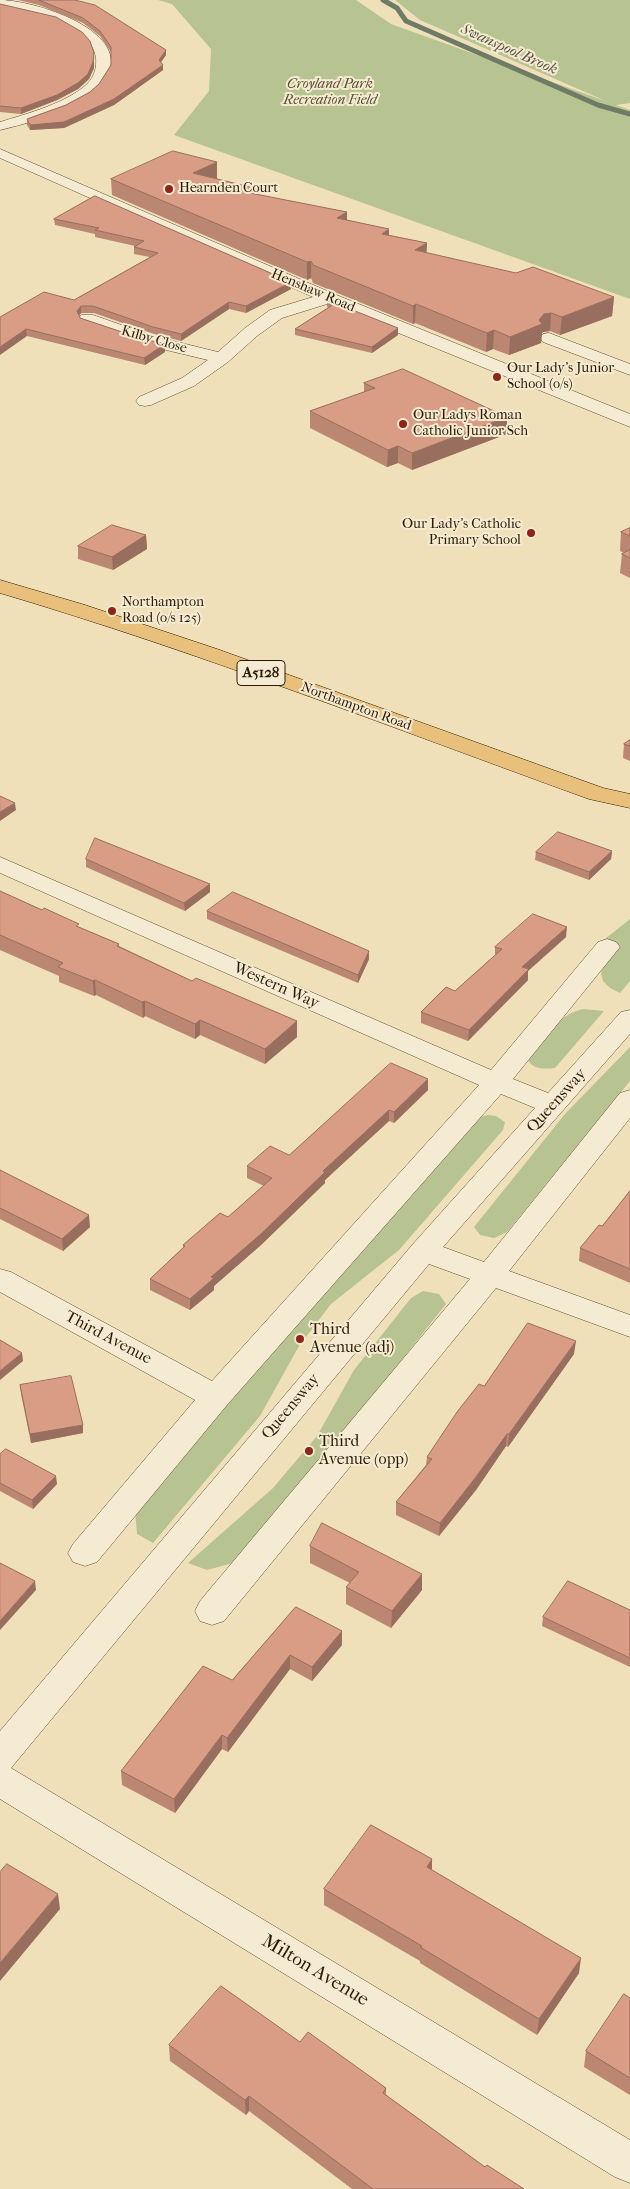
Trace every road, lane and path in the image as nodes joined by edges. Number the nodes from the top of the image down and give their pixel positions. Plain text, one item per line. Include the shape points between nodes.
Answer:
1 (0, 3) edge
2 (0, 126) edge
3 (0, 154) edge
4 (31, 167) junction
5 (8, 173) dead end
6 (328, 298) junction
7 (87, 319) edge
8 (549, 338) edge
9 (222, 358) junction
10 (630, 370) edge
11 (145, 401) dead end
12 (627, 417) edge
13 (0, 586) edge
14 (597, 794) junction
15 (630, 801) edge
16 (630, 819) edge
17 (0, 864) edge
18 (607, 947) dead end
19 (630, 1018) edge
20 (496, 1082) junction
21 (630, 1099) edge
22 (553, 1105) junction
23 (423, 1250) junction
24 (490, 1275) junction
25 (0, 1280) edge
26 (630, 1326) edge
27 (216, 1396) junction
28 (85, 1553) dead end
29 (212, 1611) dead end
30 (0, 1757) edge
31 (0, 1780) edge
32 (630, 2163) edge

1 - 2 street via 67,20 89,35 102,50 104,68 93,86 66,102
3 - 4 street, Henshaw Road
4 - 5 street
4 - 6 street, Henshaw Road
6 - 9 street, Kilby Close via 276,314
6 - 12 street, Henshaw Road
7 - 9 street, Kilby Close via 147,340
8 - 10 street
9 - 11 street, Kilby Close via 188,382
13 - 14 main road, Northampton Road / A5128 via 209,654
14 - 15 main road, Northampton Road / A5128
14 - 16 main road, Northampton Road / A5128
17 - 20 street, Western Way
18 - 20 street
19 - 22 street, Queensway
20 - 22 street, Western Way
20 - 27 street
21 - 24 street
22 - 23 street, Queensway
23 - 24 street
23 - 30 street, Queensway
24 - 26 street
24 - 29 street
25 - 27 street, Third Avenue
27 - 28 street
31 - 32 street, Milton Avenue

